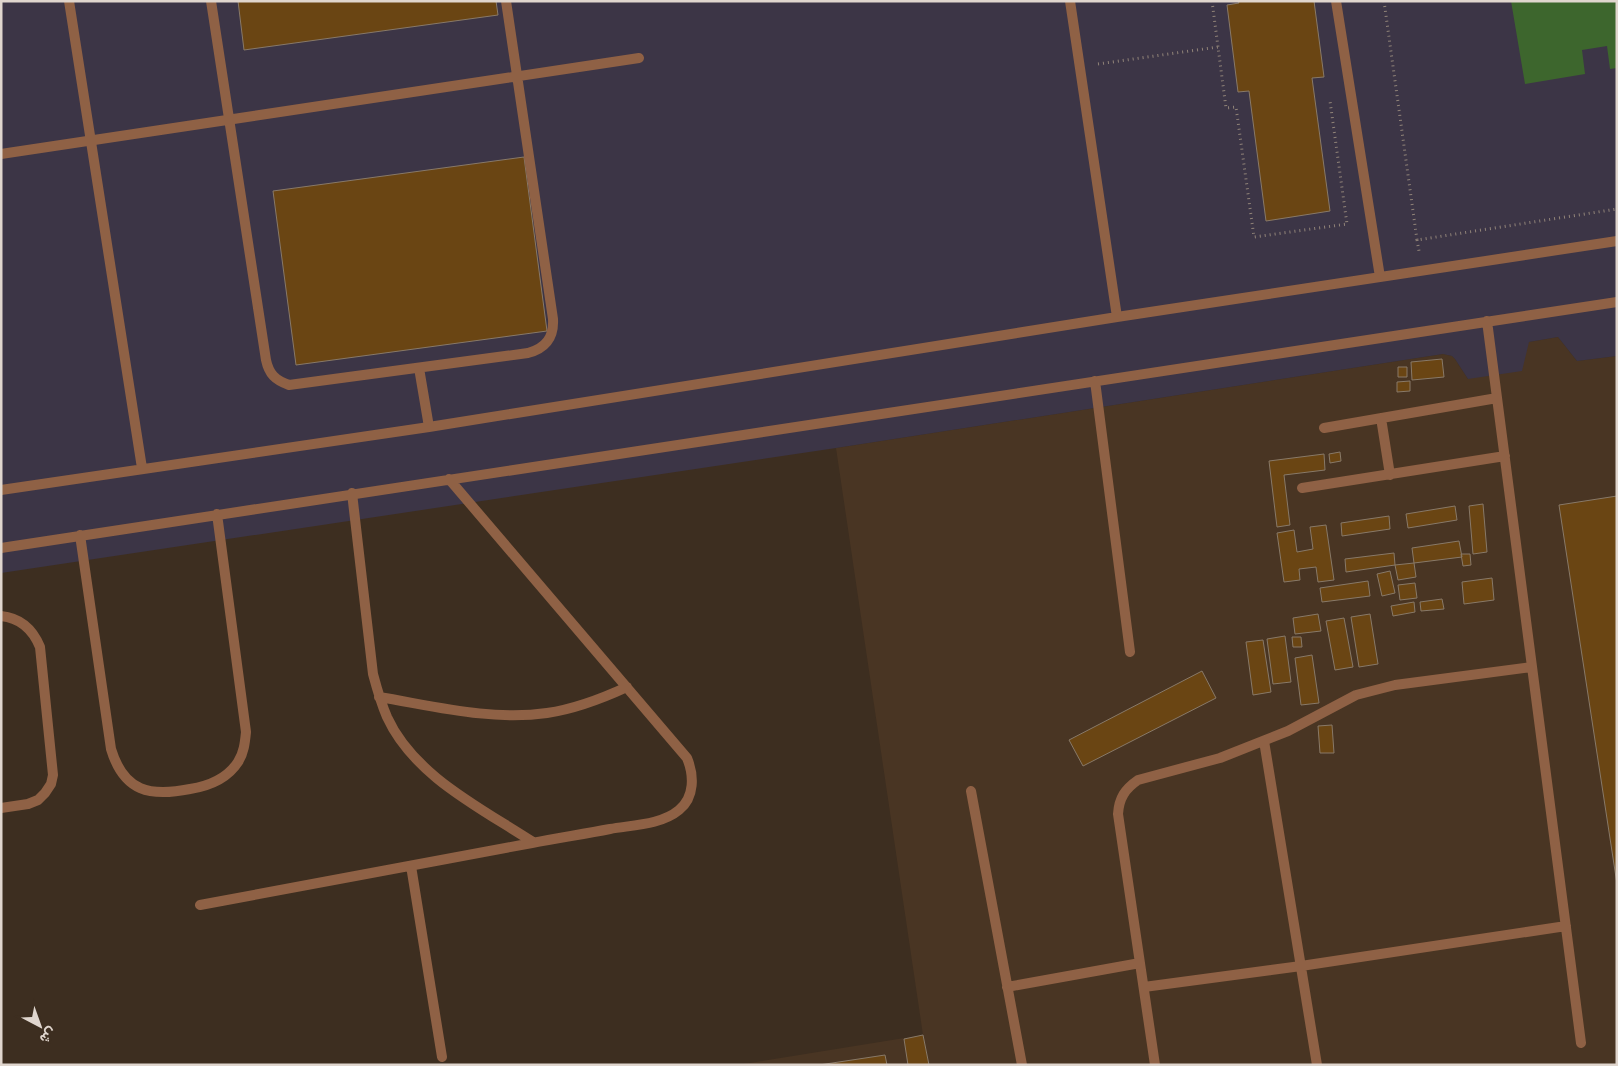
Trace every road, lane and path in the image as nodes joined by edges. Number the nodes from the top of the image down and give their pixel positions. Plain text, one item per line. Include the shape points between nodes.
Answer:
1 (69, 1) edge
2 (211, 1) edge
3 (506, 1) edge
4 (1070, 1) edge
5 (1212, 1) edge
6 (1336, 1) edge
7 (1384, 1) edge
8 (1218, 47) junction
9 (639, 58) dead end
10 (1080, 66) junction
11 (517, 76) junction
12 (1330, 100) dead end
13 (229, 120) junction
14 (91, 140) junction
15 (1, 154) edge
16 (1617, 209) edge
17 (1617, 241) edge
18 (1380, 277) junction
19 (1617, 302) edge
20 (1117, 317) junction
21 (1487, 321) junction
22 (419, 368) junction
23 (1096, 381) junction
24 (1497, 398) junction
25 (1381, 418) junction
26 (429, 427) junction
27 (1324, 428) dead end
28 (1505, 456) junction
29 (142, 468) junction
30 (1390, 475) junction
31 (449, 479) junction
32 (1302, 488) dead end
33 (1, 490) edge
34 (352, 494) junction
35 (217, 514) junction
36 (80, 536) junction
37 (1, 548) edge
38 (1, 616) edge
39 (1130, 652) dead end
40 (1532, 667) junction
41 (627, 687) junction
42 (379, 697) junction
43 (1264, 741) junction
44 (971, 791) dead end
45 (1, 808) edge
46 (533, 842) junction
47 (411, 866) junction
48 (200, 905) dead end
49 (1566, 926) junction
50 (1140, 963) junction
51 (1301, 966) junction
52 (1008, 987) junction
53 (1144, 987) junction
54 (1581, 1043) dead end
55 (442, 1057) dead end
56 (1022, 1065) edge
57 (1155, 1065) edge
58 (1317, 1065) edge

1 - 14 lane
2 - 13 lane
3 - 11 lane
4 - 10 lane
5 - 8 path
6 - 18 lane
7 - 16 path via 1417,240
8 - 10 path
8 - 12 path via 1226,108 1236,107 1254,237 1347,224
9 - 11 lane
10 - 20 lane
11 - 13 lane
11 - 22 lane via 554,329 538,351
13 - 14 lane
13 - 22 lane via 266,360 273,376 289,385
14 - 15 lane
14 - 29 lane
17 - 18 lane
18 - 20 lane
19 - 21 lane
20 - 26 lane
21 - 23 lane
21 - 24 lane
22 - 26 lane
23 - 31 lane
23 - 39 lane
24 - 25 lane
24 - 28 lane
25 - 27 lane
25 - 30 lane
26 - 29 lane
28 - 30 lane
28 - 40 lane
29 - 33 lane
30 - 32 lane
31 - 34 lane
31 - 41 lane
34 - 35 lane
34 - 42 lane via 373,674
35 - 36 lane
35 - 36 lane via 246,732 244,747 239,761 217,782 169,793 143,789 131,782 115,762
36 - 37 lane
38 - 45 lane via 18,620 28,627 40,647 54,765 51,784 38,800
40 - 43 lane via 1375,689
40 - 49 lane
41 - 42 lane via 575,707 523,715 475,713
41 - 46 lane via 687,758 693,779 687,800 680,809 659,820
42 - 46 lane via 399,739 426,770 442,784
43 - 50 lane via 1220,758 1138,780 1122,794 1118,814
43 - 51 lane
44 - 52 lane
46 - 47 lane
47 - 48 lane
47 - 55 lane
49 - 51 lane
49 - 54 lane
50 - 52 lane
50 - 53 lane
51 - 53 lane
51 - 58 lane
52 - 56 lane
53 - 57 lane

